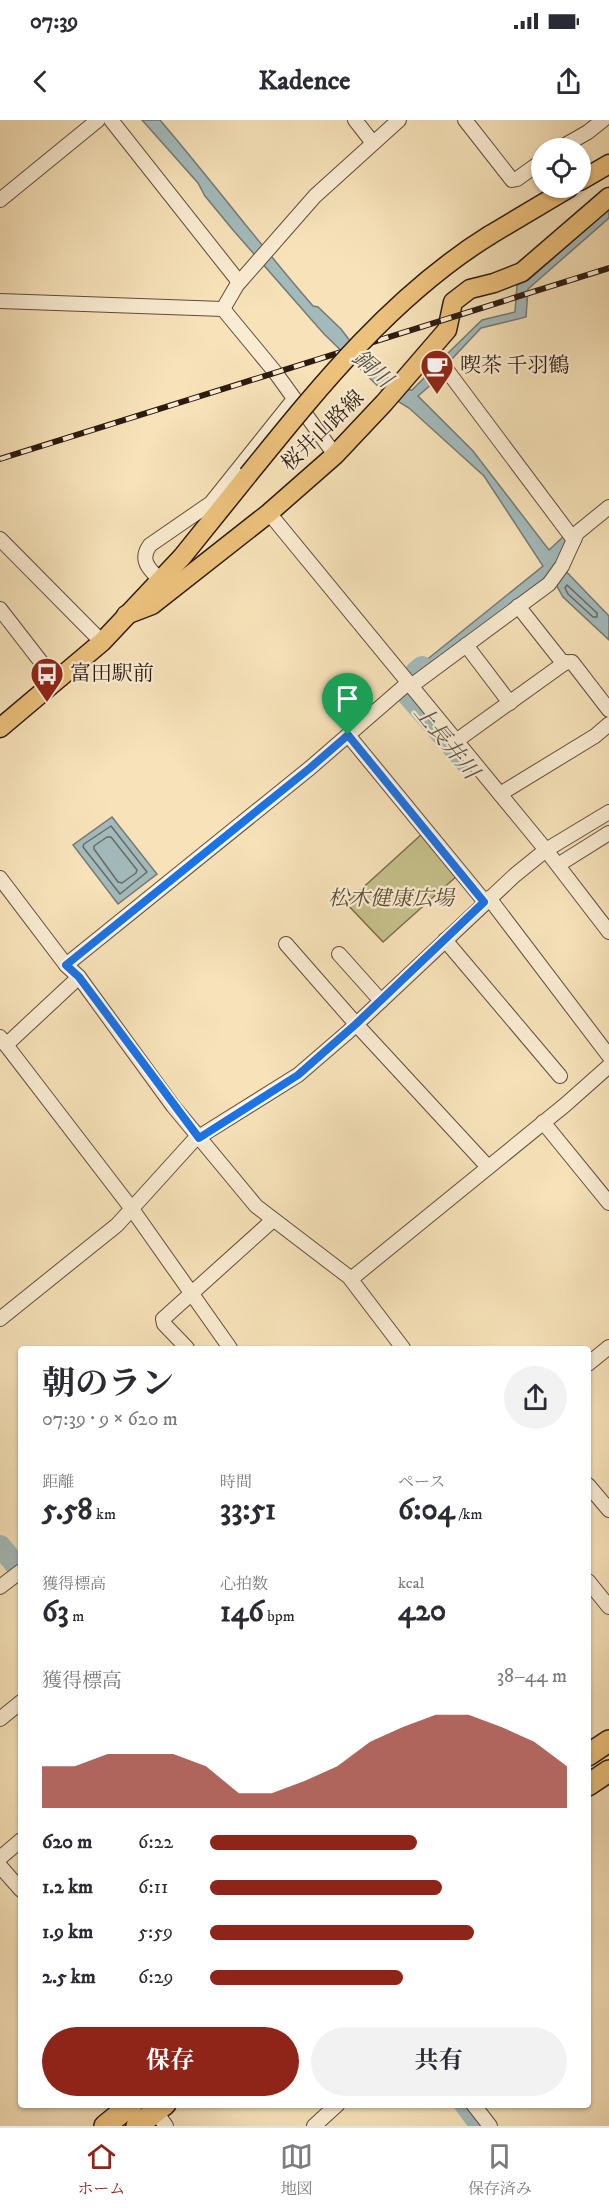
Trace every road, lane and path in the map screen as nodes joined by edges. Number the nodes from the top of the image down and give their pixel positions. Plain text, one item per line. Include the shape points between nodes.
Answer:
1 (98, 120) edge
2 (111, 120) edge
3 (355, 120) edge
4 (399, 120) edge
5 (465, 120) edge
6 (603, 120) edge
7 (578, 138) edge
8 (373, 143) junction
9 (609, 164) edge
10 (531, 168) edge
11 (591, 175) edge
12 (609, 197) edge
13 (552, 198) edge
14 (0, 200) edge
15 (239, 282) junction
16 (0, 301) edge
17 (223, 309) junction
18 (431, 349) junction
19 (294, 399) junction
20 (335, 455) junction
21 (609, 507) edge
22 (268, 513) junction
23 (0, 539) edge
24 (574, 540) junction
25 (160, 580) junction
26 (518, 606) junction
27 (0, 609) edge
28 (126, 615) junction
29 (102, 642) junction
30 (466, 645) junction
31 (566, 663) junction
32 (55, 680) junction
33 (409, 684) junction
34 (510, 703) junction
35 (609, 710) edge
36 (609, 724) edge
37 (0, 728) edge
38 (348, 735) junction
39 (456, 741) junction
40 (500, 794) junction
41 (609, 812) edge
42 (609, 833) edge
43 (546, 850) junction
44 (558, 865) junction
45 (0, 878) edge
46 (487, 900) junction
47 (609, 932) edge
48 (445, 940) junction
49 (286, 944) dead end
50 (339, 954) dead end
51 (66, 965) junction
52 (79, 977) junction
53 (381, 1001) junction
54 (356, 1024) junction
55 (3, 1041) edge
56 (609, 1056) edge
57 (609, 1066) edge
58 (560, 1076) dead end
59 (543, 1122) junction
60 (199, 1138) junction
61 (488, 1167) junction
62 (609, 1203) edge
63 (132, 1209) junction
64 (273, 1220) junction
65 (351, 1280) junction
66 (190, 1293) junction
67 (0, 1319) edge
68 (185, 1346) edge
69 (229, 1346) edge
70 (402, 1346) edge
71 (609, 1347) edge
72 (591, 1362) edge
73 (591, 1489) edge
74 (609, 1510) edge
75 (18, 1572) edge
76 (591, 1585) edge
77 (0, 1587) edge
78 (609, 1607) edge
79 (18, 1704) edge
80 (0, 1719) edge
81 (609, 1741) edge
82 (591, 1753) edge
83 (609, 1771) edge
84 (591, 1783) edge
85 (18, 1843) edge
86 (0, 1858) edge
87 (0, 1866) edge
88 (18, 1887) edge
89 (127, 2108) edge
90 (334, 2108) edge
91 (476, 2108) edge
92 (162, 2114) edge
93 (105, 2126) edge
94 (138, 2126) edge
95 (314, 2126) edge
96 (490, 2126) edge

1 - 14 street
2 - 15 street
3 - 8 street
4 - 8 street
5 - 10 street via 512,180
6 - 7 street
8 - 15 street via 315,196
9 - 11 main road
12 - 18 main road, 桜井山路線 via 522,272 470,289 453,302 447,330
13 - 25 main road, 桜井山路線, bridge via 471,247 392,310 337,367
15 - 17 street
16 - 17 street
17 - 19 street
18 - 20 main road, 桜井山路線
18 - 24 street
19 - 20 street
19 - 25 street via 211,503 150,545 145,562
20 - 22 main road, 桜井山路線
21 - 24 street via 577,533
22 - 28 main road, 桜井山路線 via 152,605
22 - 33 street
23 - 29 street
24 - 26 street via 549,584
25 - 28 main road, 桜井山路線
26 - 30 street
26 - 31 street
27 - 32 street
28 - 29 main road, 桜井山路線
29 - 32 main road, 桜井山路線
30 - 33 street
30 - 34 street
31 - 34 street
31 - 35 street via 572,662
32 - 37 main road, 桜井山路線
33 - 38 street
33 - 39 street
34 - 39 street
36 - 40 street
38 - 46 street
38 - 51 street
39 - 40 street
40 - 43 street
41 - 43 street
42 - 44 street
43 - 44 street
43 - 46 street
44 - 47 street
45 - 51 street
46 - 48 street
46 - 56 street
48 - 53 street
48 - 58 street
49 - 54 street
50 - 53 street
51 - 52 street
52 - 55 street
52 - 60 street
53 - 54 street
54 - 60 street via 298,1075
54 - 61 street
55 - 63 street
57 - 59 street
59 - 61 street
59 - 62 street
60 - 63 street
60 - 64 street via 256,1206
61 - 65 street
63 - 66 street
63 - 67 street
64 - 65 street
64 - 66 street
65 - 70 street
66 - 68 street via 163,1319
66 - 69 street
71 - 72 street
73 - 74 street
75 - 77 street
76 - 78 street
79 - 80 street
81 - 82 highway
83 - 84 highway
85 - 86 street
87 - 88 street
89 - 93 highway
90 - 95 street
91 - 96 street
92 - 94 highway

